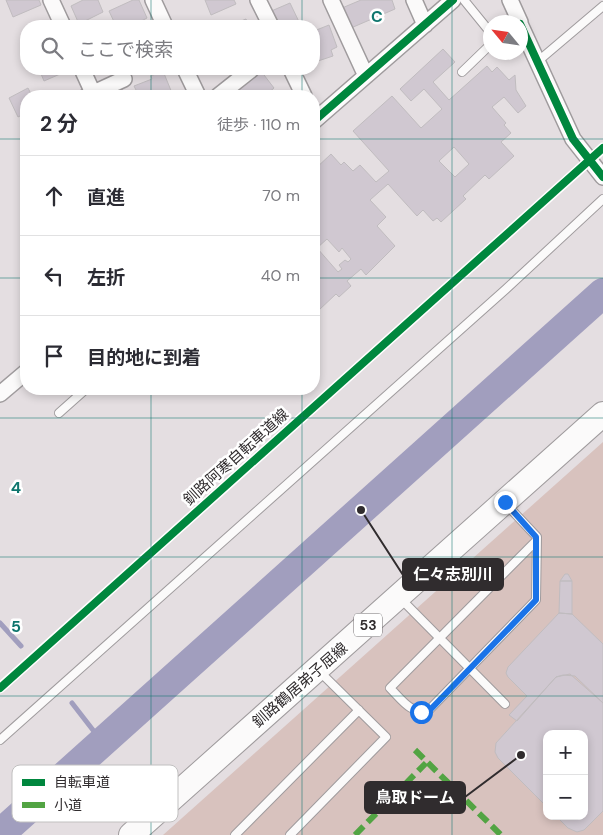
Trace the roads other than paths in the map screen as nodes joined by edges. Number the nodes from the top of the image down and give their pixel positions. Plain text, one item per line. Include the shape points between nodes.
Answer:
1 (51, 0) edge
2 (153, 0) edge
3 (258, 0) edge
4 (330, 0) edge
5 (414, 0) edge
6 (453, 0) edge
7 (464, 0) edge
8 (510, 0) edge
9 (603, 6) edge
10 (517, 15) edge
11 (60, 20) edge
12 (162, 20) edge
13 (268, 20) edge
14 (483, 23) edge
15 (425, 25) junction
16 (528, 41) edge
17 (483, 52) edge
18 (537, 62) junction
19 (462, 72) dead end
20 (84, 75) edge
21 (188, 75) edge
22 (244, 75) edge
23 (294, 75) edge
24 (366, 76) junction
25 (124, 79) dead end
26 (88, 90) edge
27 (101, 90) edge
28 (195, 90) edge
29 (226, 90) edge
30 (301, 90) edge
31 (320, 115) edge
32 (603, 177) edge
33 (603, 199) edge
34 (20, 377) edge
35 (0, 394) edge
36 (79, 395) edge
37 (59, 413) dead end
38 (603, 414) edge
39 (505, 502) junction
40 (536, 541) junction
41 (399, 597) junction
42 (438, 638) junction
43 (469, 669) junction
44 (318, 670) junction
45 (505, 704) dead end
46 (359, 710) junction
47 (0, 740) edge
48 (178, 793) edge
49 (145, 822) edge
50 (130, 835) edge
51 (235, 835) edge
52 (290, 835) edge

1 - 11 street
2 - 12 street
3 - 13 street
4 - 24 street
5 - 15 street
6 - 15 street
7 - 14 lane
8 - 10 street
9 - 18 lane
15 - 24 street
16 - 18 street
17 - 19 lane
18 - 32 street via 574,139
20 - 26 street
21 - 28 street
22 - 29 street
23 - 30 street
24 - 31 street
25 - 27 street
33 - 47 lane
34 - 35 street
36 - 37 lane
38 - 39 main road, 釧路鶴居弟子屈線 / 53
39 - 40 lane
39 - 41 main road, 釧路鶴居弟子屈線 / 53
40 - 42 lane
40 - 43 lane via 536,600
41 - 42 lane
41 - 44 main road, 釧路鶴居弟子屈線 / 53
42 - 43 lane
42 - 43 lane via 390,688 406,705 421,712 430,710
43 - 45 lane
44 - 46 lane
44 - 48 main road, 釧路鶴居弟子屈線 / 53
46 - 51 lane
46 - 52 lane via 386,737
49 - 50 main road, 釧路鶴居弟子屈線 / 53

